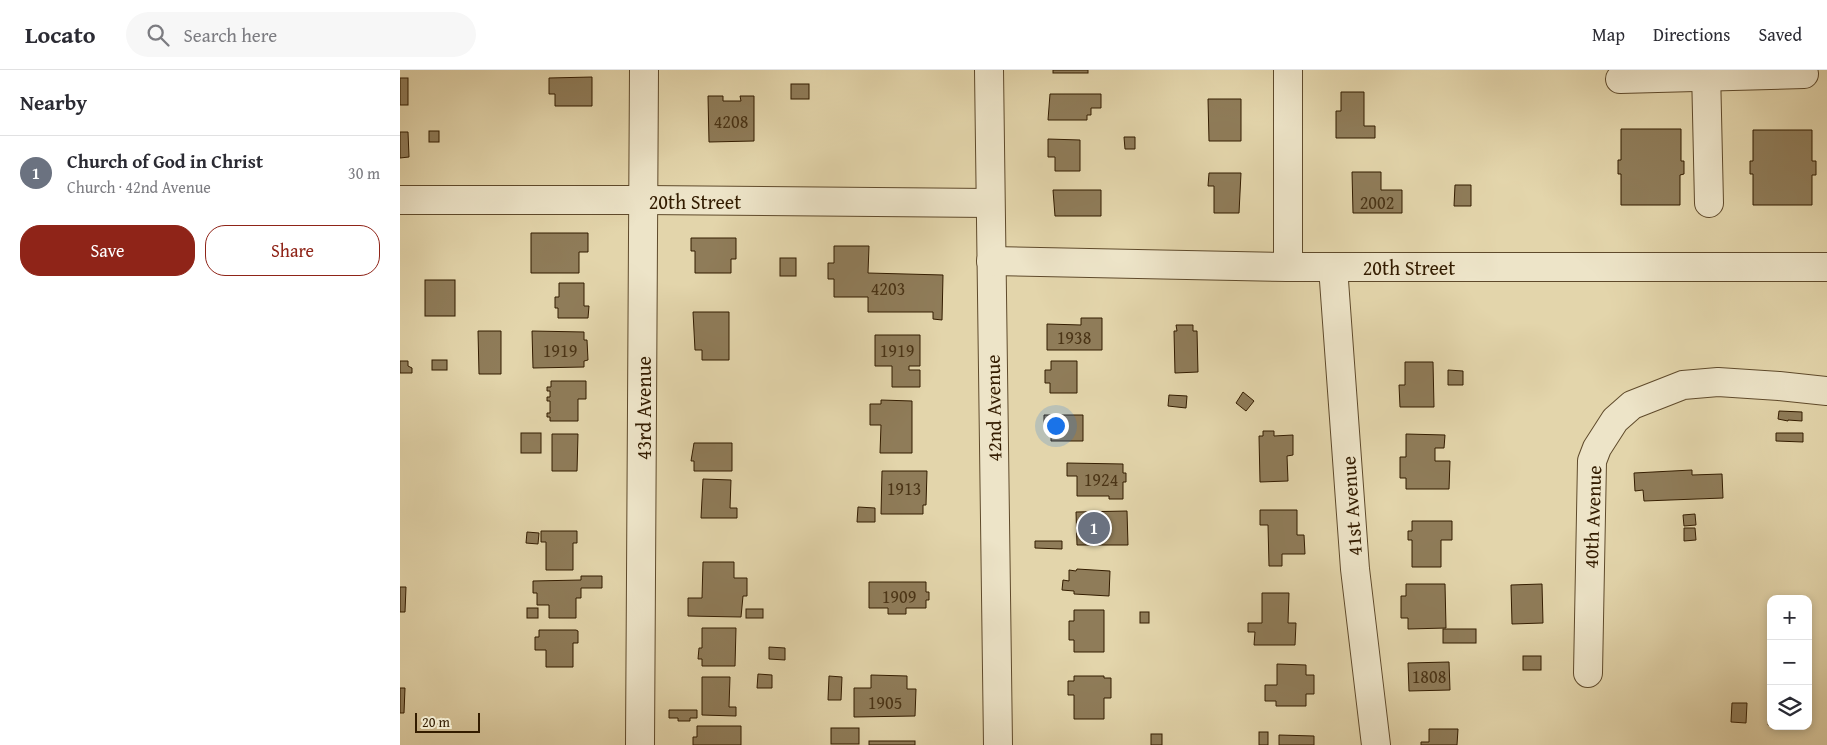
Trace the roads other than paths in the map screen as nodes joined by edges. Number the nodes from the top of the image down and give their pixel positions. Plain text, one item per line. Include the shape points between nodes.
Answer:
1 (644, 70) edge
2 (989, 70) edge
3 (1288, 70) edge
4 (1706, 73) edge
5 (1804, 74) dead end
6 (1620, 79) dead end
7 (400, 200) edge
8 (644, 200) junction
9 (990, 203) junction
10 (1709, 203) dead end
11 (991, 261) junction
12 (1288, 267) junction
13 (1333, 267) junction
14 (1827, 267) edge
15 (1827, 391) edge
16 (1588, 673) dead end
17 (640, 745) edge
18 (998, 745) edge
19 (1376, 745) edge

1 - 8 street, 43rd Avenue
2 - 9 street, 42nd Avenue
3 - 12 street
4 - 5 street
4 - 6 street
4 - 10 street
7 - 8 street, 20th Street
8 - 9 street, 20th Street
8 - 17 street, 43rd Avenue
9 - 11 street, 42nd Avenue
11 - 12 street, 20th Street
11 - 18 street, 42nd Avenue
12 - 13 street, 20th Street
13 - 14 street, 20th Street
13 - 19 street, 41st Avenue via 1355,569
15 - 16 street, 40th Avenue via 1718,382 1683,384 1632,405 1614,420 1592,461

